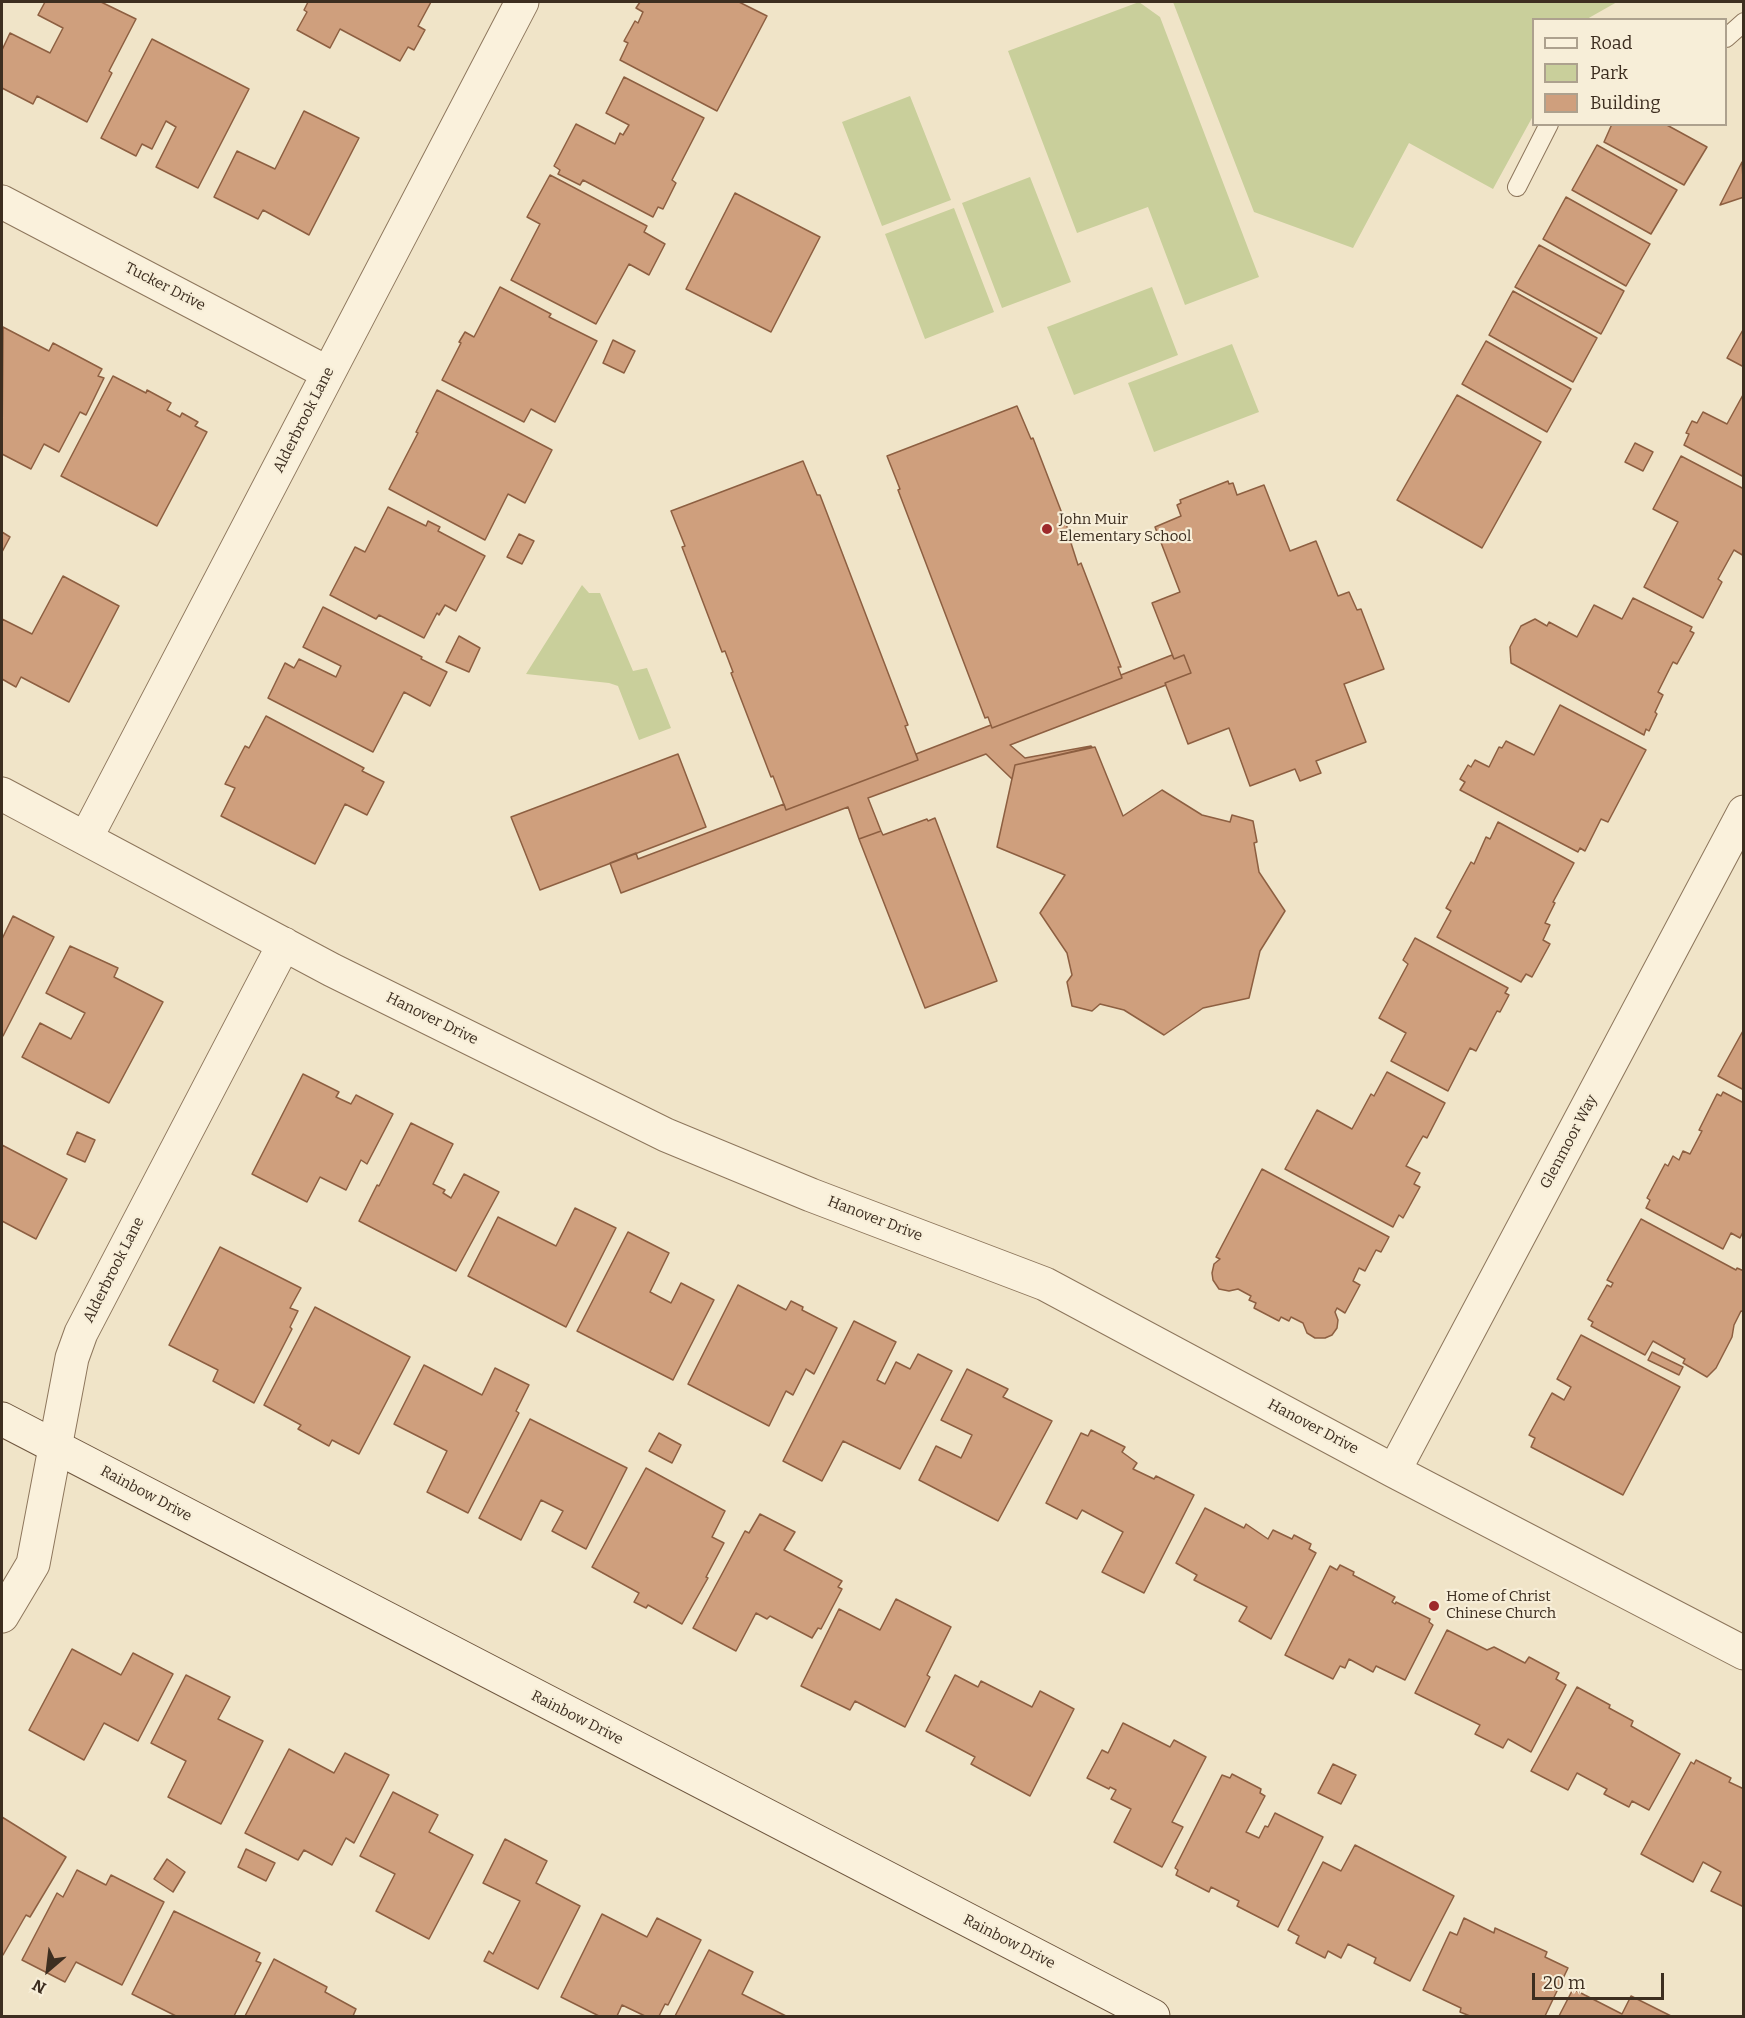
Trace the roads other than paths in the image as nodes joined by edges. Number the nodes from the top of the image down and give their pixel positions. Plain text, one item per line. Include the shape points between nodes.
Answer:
1 (522, 2) edge
2 (1743, 22) edge
3 (1727, 36) edge
4 (1548, 126) edge
5 (1517, 186) dead end
6 (2, 202) edge
7 (328, 373) junction
8 (2, 794) edge
9 (1743, 812) edge
10 (86, 838) junction
11 (284, 944) junction
12 (2, 1419) edge
13 (55, 1447) junction
14 (1394, 1471) junction
15 (2, 1616) edge
16 (1743, 1653) edge
17 (1153, 2016) edge

1 - 7 street, Alderbrook Lane
2 - 3 lane
4 - 5 lane
6 - 7 street, Tucker Drive
7 - 10 street, Alderbrook Lane
8 - 10 street, Hanover Drive
9 - 14 street, Glenmoor Way
10 - 11 street, Hanover Drive
11 - 13 street, Alderbrook Lane via 81,1333 72,1358
11 - 14 street, Hanover Drive via 666,1135 1045,1284
12 - 13 street, Rainbow Drive
13 - 15 street, Alderbrook Lane via 33,1564
13 - 17 street, Rainbow Drive
14 - 16 street, Hanover Drive

